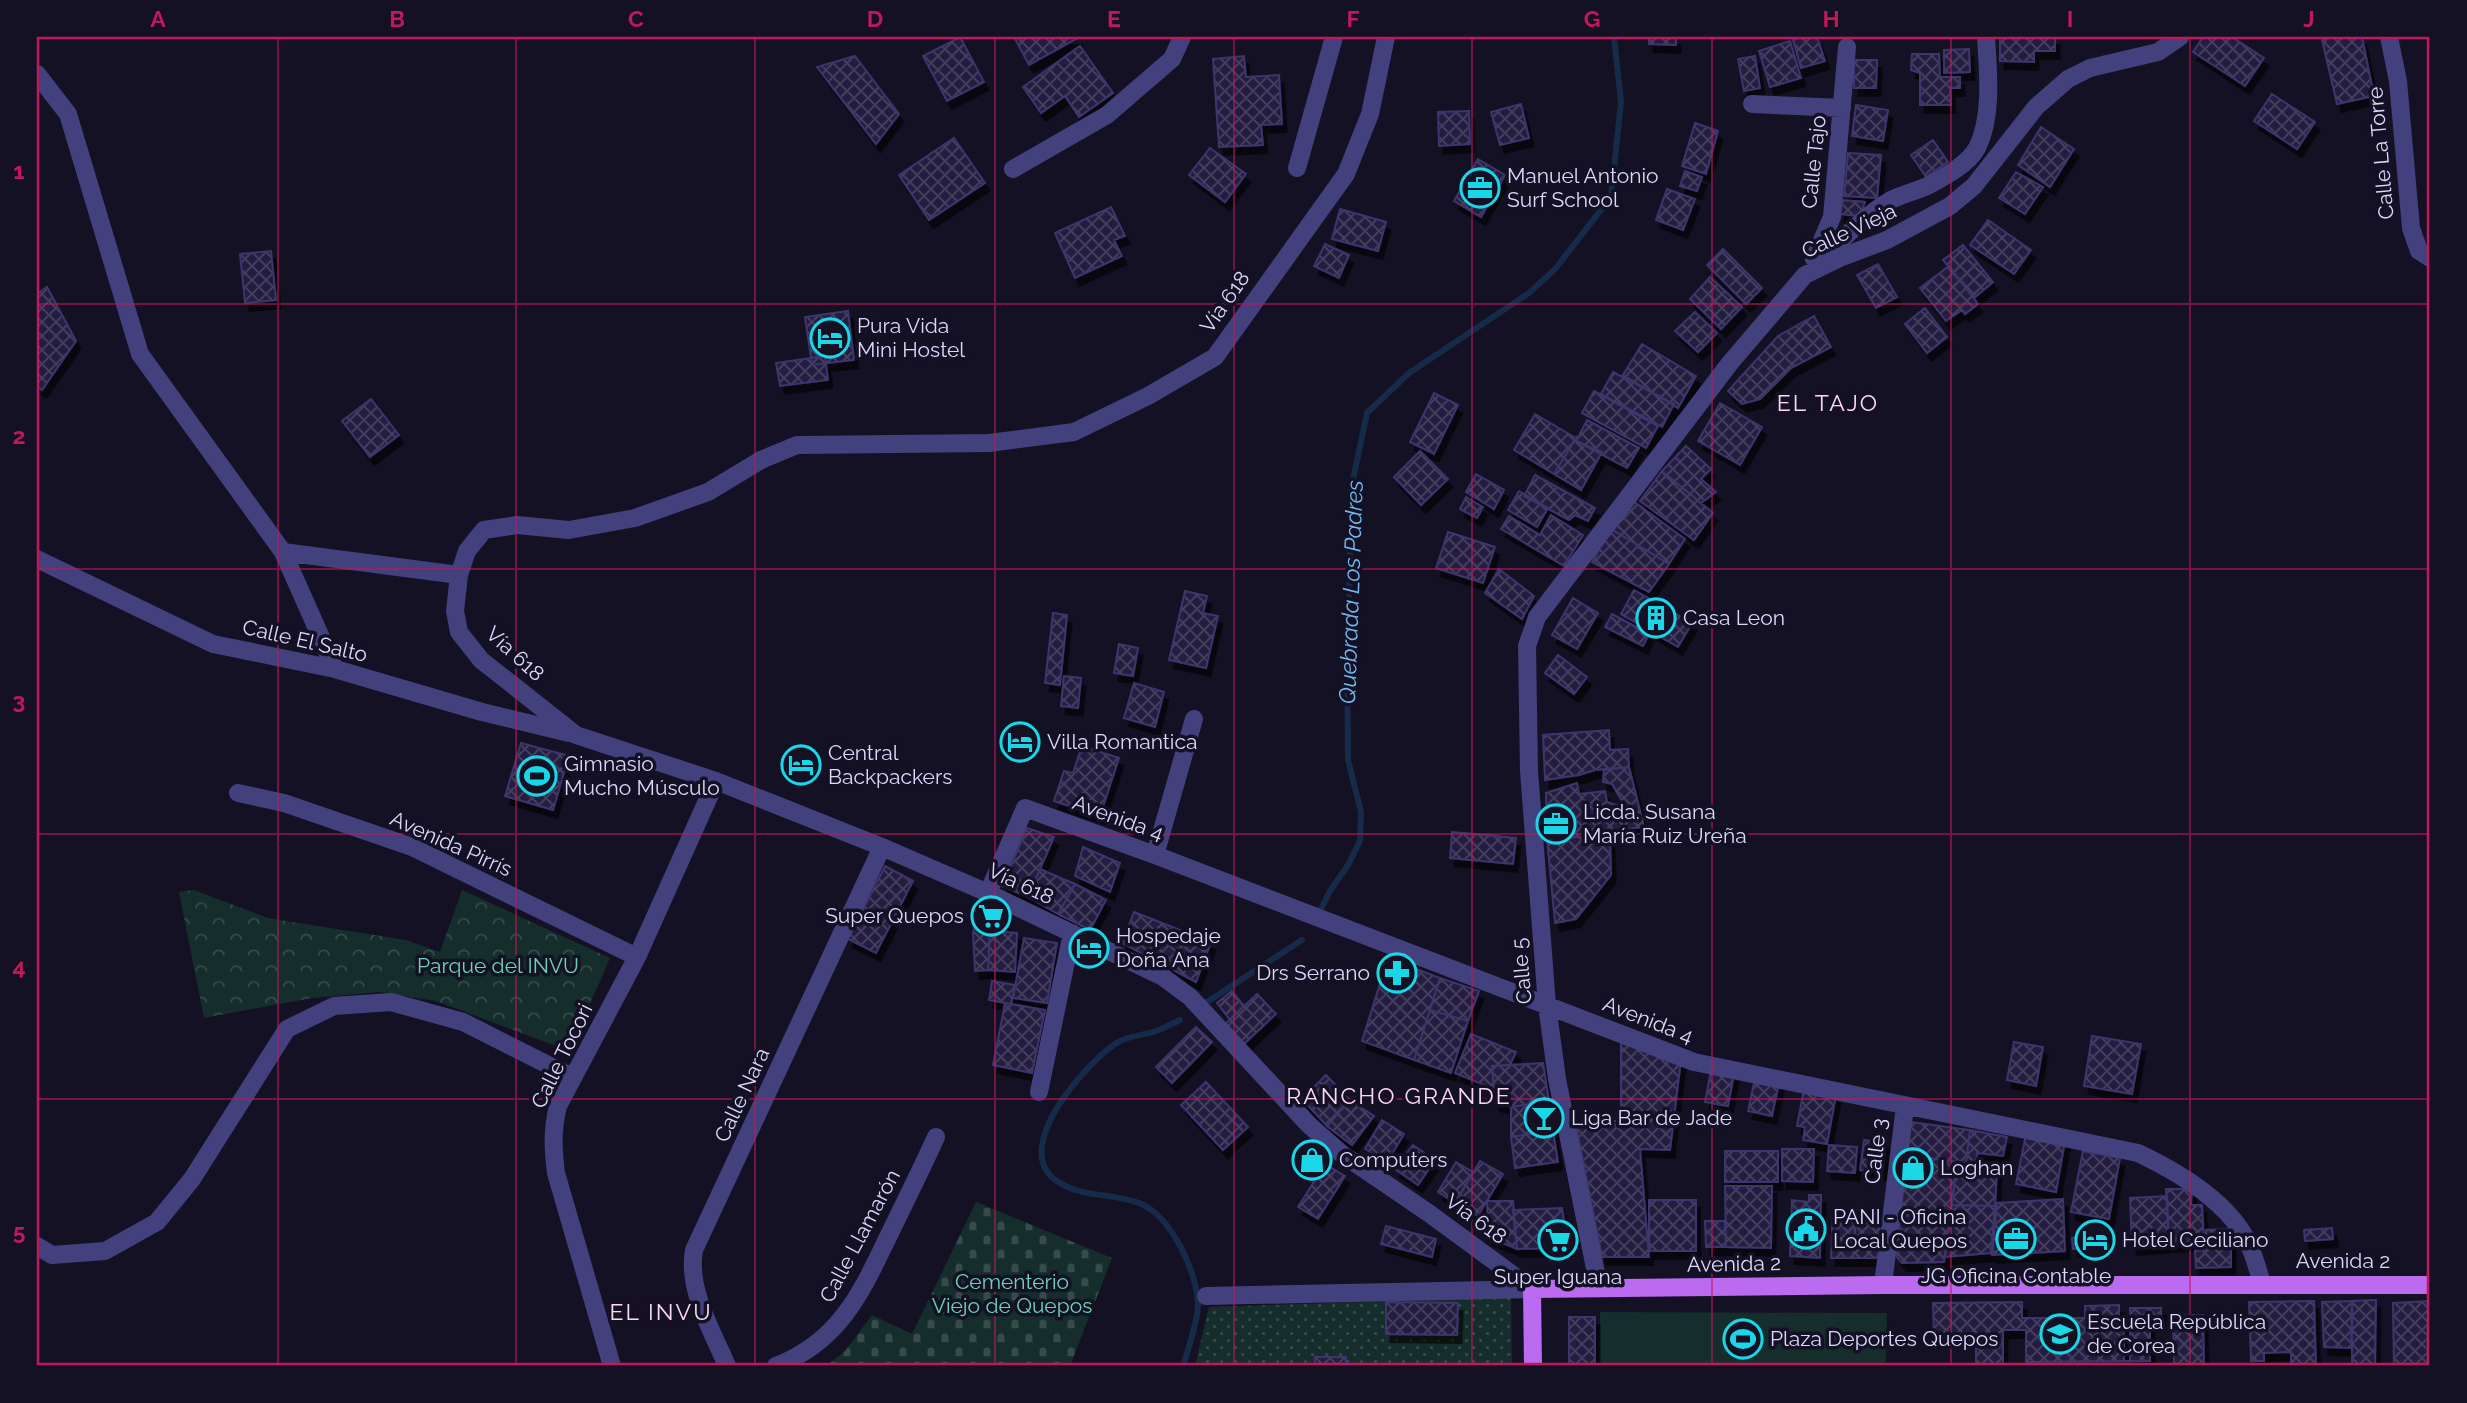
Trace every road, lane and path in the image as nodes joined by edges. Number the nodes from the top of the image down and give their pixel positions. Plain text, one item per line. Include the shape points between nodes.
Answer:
1 (1182, 37) edge
2 (1334, 37) edge
3 (1386, 37) edge
4 (1986, 37) edge
5 (2180, 37) edge
6 (2389, 37) edge
7 (1847, 47) dead end
8 (37, 74) edge
9 (1752, 104) dead end
10 (1842, 108) junction
11 (1297, 168) dead end
12 (1013, 169) dead end
13 (2430, 258) edge
14 (1805, 275) junction
15 (283, 552) junction
16 (37, 559) edge
17 (459, 575) junction
18 (1527, 646) joint
19 (335, 669) junction
20 (1194, 719) dead end
21 (576, 734) junction
22 (716, 781) junction
23 (238, 793) dead end
24 (882, 847) junction
25 (1155, 855) junction
26 (988, 893) junction
27 (1072, 933) junction
28 (637, 957) junction
29 (1547, 1005) junction
30 (572, 1077) junction
31 (1039, 1092) dead end
32 (1905, 1106) junction
33 (936, 1137) dead end
34 (37, 1246) edge
35 (2262, 1283) junction
36 (1883, 1285) junction
37 (2430, 1285) edge
38 (1599, 1288) junction
39 (1532, 1289) junction
40 (1206, 1296) dead end
41 (612, 1366) edge
42 (727, 1366) edge
43 (776, 1366) edge
44 (1533, 1366) edge

1 - 12 street via 1172,59 1107,115
2 - 11 street
3 - 17 street, Vía 618 via 1370,114 1346,174 1214,357 1159,390 1074,432 989,443 797,445 761,460 708,492 635,518 569,530 517,524 484,530 467,551
4 - 14 street via 1986,121 1976,150 1953,172 1868,215
5 - 14 street, Calle Vieja via 2158,52 2090,68 2068,79 2036,107 1974,186 1950,206 1887,240
6 - 13 street, Calle La Torre via 2398,81 2411,228 2419,251
7 - 10 street, Calle Tajo
8 - 15 street via 68,114 139,354
9 - 10 street
10 - 14 street, Calle Tajo via 1832,217
14 - 18 street, Calle Vieja via 1730,363 1598,534 1537,617
15 - 17 street
15 - 19 street
16 - 19 street, Calle El Salto via 212,644
17 - 21 street, Vía 618 via 454,611 459,632 481,660
18 - 29 street, Calle 5 via 1529,771
19 - 21 street, Calle El Salto
20 - 25 street
21 - 22 street, Vía 618
22 - 24 street, Vía 618
22 - 28 street, Calle Tocori
23 - 28 street, Avenida Pirrís via 295,807 412,847
24 - 26 street, Vía 618
24 - 42 street, Calle Nara via 694,1250 694,1285
25 - 26 street, Avenida 4 via 1025,808
25 - 29 street, Avenida 4
26 - 27 street, Vía 618
27 - 31 street
27 - 39 street, Vía 618 via 1164,977 1190,997 1309,1125 1342,1154
28 - 30 street, Calle Tocori
29 - 32 street, Avenida 4 via 1694,1062
29 - 38 street, Calle 5 via 1557,1079
30 - 34 street via 463,1022 391,1002 334,1006 287,1028 192,1178 158,1222 105,1251 52,1255
30 - 41 street, Calle Tocori via 558,1106 552,1146
32 - 35 street, Avenida 4 via 2138,1153 2173,1170 2231,1219 2249,1245
32 - 36 street, Calle 3
33 - 43 street, Calle Llamarón via 859,1297 840,1323 814,1346
35 - 36 main road, Avenida 2
35 - 37 main road, Avenida 2
36 - 38 main road, Avenida 2
38 - 39 main road, Avenida 2
39 - 40 street, Avenida 2
39 - 44 main road

